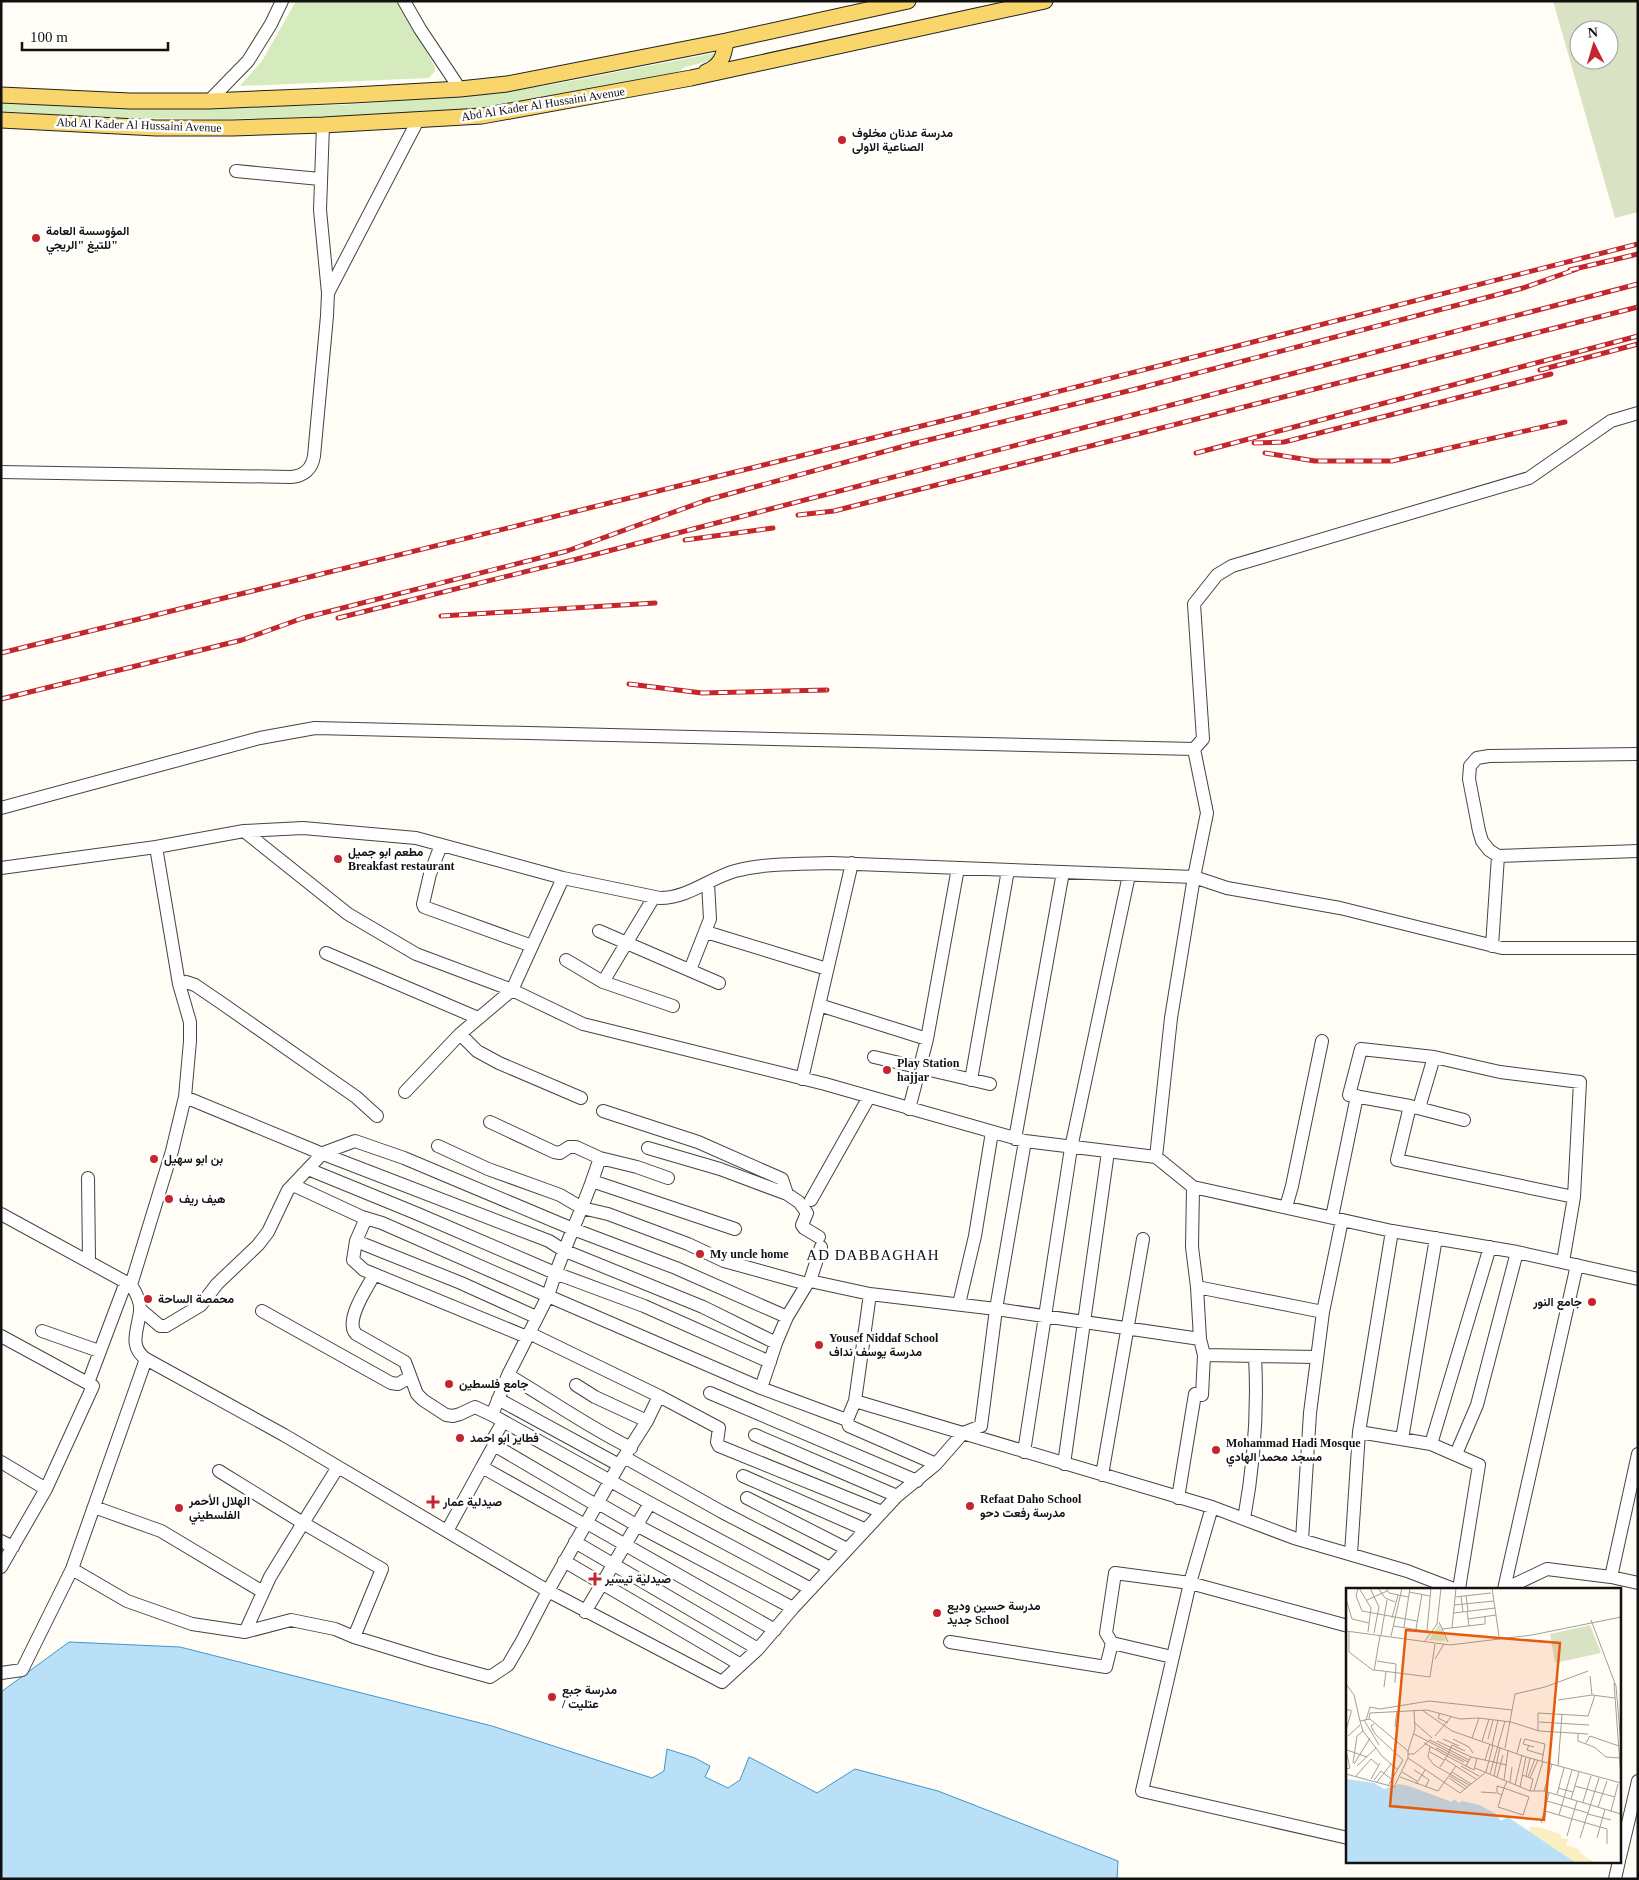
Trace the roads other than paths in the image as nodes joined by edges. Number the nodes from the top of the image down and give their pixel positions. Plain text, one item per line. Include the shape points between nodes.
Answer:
1 (282, 1) edge
2 (404, 1) edge
3 (908, 1) edge
4 (1045, 1) edge
5 (726, 41) junction
6 (691, 78) junction
7 (460, 89) junction
8 (1, 95) edge
9 (209, 101) junction
10 (1, 120) edge
11 (418, 120) junction
12 (322, 125) junction
13 (236, 171) dead end
14 (320, 179) junction
15 (328, 293) junction
16 (1638, 413) edge
17 (1, 472) edge
18 (1194, 749) junction
19 (1638, 754) edge
20 (1, 808) edge
21 (244, 831) junction
22 (441, 845) junction
23 (156, 847) junction
24 (1638, 851) edge
25 (1498, 856) junction
26 (852, 863) junction
27 (1, 868) edge
28 (958, 868) junction
29 (1008, 870) junction
30 (1063, 872) junction
31 (1129, 874) junction
32 (1194, 877) junction
33 (563, 878) junction
34 (708, 883) junction
35 (654, 897) junction
36 (599, 931) dead end
37 (706, 932) junction
38 (628, 943) junction
39 (532, 946) junction
40 (1492, 946) junction
41 (1638, 948) edge
42 (326, 953) dead end
43 (566, 960) dead end
44 (827, 969) junction
45 (690, 970) junction
46 (603, 982) junction
47 (719, 983) dead end
48 (179, 984) junction
49 (512, 990) junction
50 (819, 1005) junction
51 (673, 1006) dead end
52 (478, 1018) junction
53 (460, 1034) junction
54 (927, 1039) junction
55 (1322, 1041) dead end
56 (874, 1057) dead end
57 (1434, 1057) junction
58 (920, 1068) junction
59 (802, 1079) junction
60 (971, 1080) junction
61 (990, 1084) dead end
62 (405, 1092) dead end
63 (1357, 1096) junction
64 (185, 1097) junction
65 (868, 1097) junction
66 (581, 1098) dead end
67 (1414, 1107) junction
68 (909, 1109) junction
69 (603, 1111) dead end
70 (377, 1116) dead end
71 (1464, 1120) dead end
72 (490, 1122) dead end
73 (992, 1132) junction
74 (1020, 1140) junction
75 (438, 1146) dead end
76 (648, 1148) dead end
77 (1071, 1148) junction
78 (1108, 1152) junction
79 (323, 1153) junction
80 (600, 1158) junction
81 (1156, 1158) junction
82 (308, 1169) junction
83 (88, 1178) dead end
84 (668, 1178) dead end
85 (592, 1181) junction
86 (292, 1185) junction
87 (1193, 1187) junction
88 (787, 1194) junction
89 (1574, 1197) junction
90 (811, 1200) dead end
91 (1286, 1207) junction
92 (582, 1208) junction
93 (1, 1214) edge
94 (366, 1218) junction
95 (1337, 1218) junction
96 (573, 1229) junction
97 (735, 1229) dead end
98 (1392, 1230) junction
99 (1436, 1238) junction
100 (1143, 1239) dead end
101 (356, 1241) junction
102 (1490, 1247) junction
103 (563, 1250) junction
104 (1517, 1252) junction
105 (89, 1260) junction
106 (1563, 1262) junction
107 (1577, 1265) junction
108 (555, 1273) junction
109 (374, 1275) junction
110 (1638, 1279) edge
111 (809, 1282) junction
112 (129, 1283) junction
113 (1197, 1287) junction
114 (870, 1294) junction
115 (548, 1296) junction
116 (959, 1304) junction
117 (140, 1309) junction
118 (996, 1309) junction
119 (262, 1311) dead end
120 (1323, 1312) junction
121 (1045, 1316) junction
122 (536, 1317) junction
123 (787, 1318) junction
124 (1084, 1322) junction
125 (1126, 1328) junction
126 (42, 1331) dead end
127 (528, 1335) junction
128 (1, 1336) edge
129 (1200, 1339) junction
130 (776, 1343) junction
131 (99, 1351) junction
132 (1204, 1355) junction
133 (1255, 1356) junction
134 (1317, 1357) junction
135 (146, 1359) junction
136 (770, 1362) junction
137 (508, 1375) junction
138 (410, 1377) junction
139 (88, 1383) junction
140 (576, 1385) dead end
141 (762, 1388) junction
142 (710, 1393) dead end
143 (659, 1396) junction
144 (498, 1400) junction
145 (855, 1401) junction
146 (492, 1415) junction
147 (847, 1420) junction
148 (647, 1421) junction
149 (503, 1422) junction
150 (1359, 1432) junction
151 (963, 1433) junction
152 (755, 1435) dead end
153 (1402, 1439) junction
154 (1431, 1444) junction
155 (494, 1445) junction
156 (1024, 1452) junction
157 (1456, 1454) junction
158 (1638, 1454) edge
159 (625, 1457) junction
160 (1, 1462) edge
161 (936, 1464) junction
162 (1064, 1464) junction
163 (338, 1466) junction
164 (482, 1468) junction
165 (218, 1471) dead end
166 (1102, 1475) junction
167 (743, 1476) dead end
168 (611, 1480) junction
169 (918, 1480) junction
170 (46, 1489) junction
171 (1634, 1489) edge
172 (897, 1496) junction
173 (747, 1498) dead end
174 (1178, 1498) junction
175 (650, 1503) junction
176 (597, 1504) junction
177 (94, 1506) junction
178 (1212, 1507) junction
179 (882, 1512) junction
180 (1244, 1519) junction
181 (303, 1523) junction
182 (586, 1524) junction
183 (638, 1526) junction
184 (864, 1530) junction
185 (447, 1532) junction
186 (1302, 1540) junction
187 (1, 1541) edge
188 (575, 1542) junction
189 (625, 1545) junction
190 (13, 1547) junction
191 (847, 1549) junction
192 (1350, 1554) junction
193 (564, 1561) junction
194 (613, 1563) junction
195 (1, 1567) edge
196 (830, 1568) junction
197 (72, 1569) junction
198 (1610, 1577) junction
199 (602, 1582) junction
200 (1190, 1583) junction
201 (1638, 1583) edge
202 (1451, 1588) edge
203 (1459, 1588) edge
204 (1505, 1588) edge
205 (1507, 1588) edge
206 (811, 1589) junction
207 (548, 1591) junction
208 (263, 1592) junction
209 (793, 1608) junction
210 (585, 1612) junction
211 (1346, 1625) edge
212 (774, 1630) junction
213 (245, 1632) junction
214 (354, 1637) junction
215 (950, 1642) dead end
216 (1112, 1643) junction
217 (758, 1648) junction
218 (1172, 1657) junction
219 (741, 1664) junction
220 (1, 1673) edge
221 (1637, 1785) edge
222 (1346, 1838) edge
223 (1622, 1849) edge
224 (1619, 1862) edge
225 (1615, 1879) edge

1 - 9 street via 248,61
2 - 7 street
3 - 5 main road, Abd Al Kader Al Hussaini Avenue
4 - 6 main road, Abd Al Kader Al Hussaini Avenue
5 - 6 main road via 724,56 716,68
5 - 7 main road, Abd Al Kader Al Hussaini Avenue via 507,84
6 - 11 main road, Abd Al Kader Al Hussaini Avenue via 482,116
7 - 9 main road, Abd Al Kader Al Hussaini Avenue
8 - 9 main road, Abd Al Kader Al Hussaini Avenue
10 - 12 main road, Abd Al Kader Al Hussaini Avenue via 156,128
11 - 12 main road, Abd Al Kader Al Hussaini Avenue
11 - 15 street
12 - 14 street
13 - 14 street
14 - 15 street
15 - 17 street via 313,460 301,475 291,478
16 - 18 street via 1610,421 1528,478 1232,566 1217,575 1194,604 1203,739
18 - 20 street via 315,728 260,738
18 - 32 street via 1207,813
19 - 25 street via 1477,758 1470,766 1470,778 1479,831 1482,841
21 - 22 street via 303,828 416,838
21 - 23 street
21 - 49 street via 348,914 416,954
22 - 33 street
22 - 39 street via 430,874 424,907
23 - 27 street
23 - 48 street
24 - 25 street
25 - 40 street
26 - 28 street
26 - 34 street via 747,869
26 - 44 street
28 - 29 street
28 - 54 street
29 - 30 street
29 - 60 street
30 - 31 street
30 - 74 street
31 - 32 street
31 - 77 street
32 - 40 street via 1227,888 1340,908
32 - 81 street via 1171,1018
33 - 35 street
33 - 39 street
34 - 35 street via 677,896
34 - 37 street via 710,919
35 - 38 street
36 - 38 street
37 - 44 street
37 - 45 street
38 - 45 street
38 - 46 street
39 - 49 street
40 - 41 street
42 - 52 street
43 - 46 street
44 - 50 street
45 - 47 street
46 - 51 street
48 - 64 street via 190,1022
48 - 70 street via 195,985 356,1097
49 - 52 street
49 - 59 street via 583,1024
50 - 54 street
50 - 59 street
52 - 53 street
53 - 62 street
53 - 66 street via 477,1052
54 - 58 street
55 - 91 street
56 - 58 street
57 - 63 street via 1361,1049 1349,1095
57 - 67 street
57 - 89 street via 1500,1072 1580,1082
58 - 60 street
58 - 68 street
59 - 65 street
60 - 61 street
63 - 67 street
63 - 95 street
64 - 79 street
64 - 112 street via 172,1151
65 - 68 street
65 - 90 street
67 - 71 street
67 - 89 street via 1397,1160
68 - 73 street
69 - 88 street via 698,1142 782,1179
72 - 80 street via 554,1152 560,1153 576,1146
73 - 74 street
73 - 116 street via 975,1236
74 - 77 street
74 - 118 street
75 - 92 street
76 - 88 street via 720,1169
77 - 78 street
77 - 121 street
78 - 81 street
78 - 124 street
79 - 82 street
79 - 96 street via 355,1141 404,1158
79 - 103 street via 549,1241
80 - 84 street
80 - 85 street
81 - 87 street
82 - 86 street
82 - 108 street
83 - 105 street
85 - 92 street
85 - 97 street
86 - 94 street
86 - 117 street via 268,1232 201,1305 166,1326 160,1326
87 - 91 street
87 - 113 street via 1192,1247
88 - 111 street via 807,1213 802,1225 820,1242
89 - 106 street
91 - 95 street
92 - 96 street
92 - 111 street via 608,1214 724,1261
93 - 105 street
94 - 101 street
94 - 115 street
95 - 98 street
95 - 120 street
96 - 103 street
96 - 123 street via 676,1268
98 - 99 street
98 - 150 street
99 - 102 street
99 - 153 street
100 - 125 street
101 - 109 street via 353,1260
101 - 122 street via 496,1297
102 - 104 street
102 - 154 street
103 - 108 street
103 - 130 street via 703,1307
104 - 106 street
104 - 157 street via 1476,1405
105 - 112 street
106 - 107 street
107 - 110 street
107 - 204 street
108 - 115 street
108 - 136 street via 644,1306
109 - 127 street
109 - 138 street via 356,1309 352,1329 405,1362
111 - 114 street
111 - 123 street
112 - 117 street via 136,1292
112 - 131 street
113 - 120 street
113 - 129 street
114 - 116 street
114 - 145 street
115 - 122 street
115 - 141 street
116 - 118 street
117 - 135 street via 135,1344
118 - 121 street
118 - 151 street via 981,1426
119 - 138 street via 391,1383 398,1384
120 - 134 street
121 - 124 street
121 - 156 street
122 - 127 street
123 - 130 street
124 - 125 street
124 - 162 street
125 - 129 street
125 - 166 street
126 - 131 street
127 - 137 street
127 - 143 street
128 - 139 street
129 - 132 street
130 - 136 street
131 - 139 street
132 - 133 street
132 - 174 street via 1202,1396 1195,1394
133 - 134 street
133 - 180 street via 1255,1438
134 - 186 street
135 - 163 street
135 - 177 street
136 - 141 street
137 - 144 street
137 - 159 street via 606,1436
138 - 146 street via 422,1400 446,1416 475,1407
139 - 170 street via 93,1386
140 - 148 street
141 - 147 street
142 - 169 street
143 - 148 street
143 - 179 street via 719,1428 719,1446
144 - 146 street
144 - 159 street
145 - 147 street
145 - 151 street
146 - 149 street
147 - 161 street via 849,1426
148 - 159 street
149 - 155 street via 493,1439
149 - 168 street
150 - 153 street
150 - 192 street
151 - 156 street
151 - 161 street
152 - 172 street
153 - 154 street
154 - 157 street
155 - 164 street
155 - 176 street
156 - 162 street
157 - 203 street via 1479,1465
158 - 171 street
159 - 168 street
159 - 196 street
160 - 170 street
161 - 169 street
162 - 166 street
163 - 181 street
163 - 185 street
164 - 182 street
164 - 185 street
165 - 181 street
166 - 174 street
167 - 184 street
168 - 175 street
168 - 176 street
169 - 172 street
170 - 190 street
171 - 198 street
172 - 179 street
173 - 191 street
174 - 178 street
175 - 183 street
175 - 206 street
176 - 182 street
176 - 183 street
177 - 197 street
177 - 208 street via 161,1531
178 - 180 street
178 - 200 street
179 - 184 street
180 - 186 street
181 - 208 street
181 - 214 street via 382,1569
182 - 188 street
182 - 189 street
183 - 189 street
183 - 209 street
184 - 191 street
185 - 207 street
186 - 192 street
187 - 190 street
188 - 193 street
188 - 194 street
189 - 194 street
189 - 212 street
190 - 195 street
191 - 196 street
192 - 202 street
193 - 199 street
193 - 207 street
194 - 199 street
194 - 217 street
196 - 206 street
197 - 213 street via 126,1601 192,1624
197 - 220 street via 22,1670
198 - 201 street
198 - 205 street via 1547,1569
199 - 210 street
199 - 219 street
200 - 211 street
200 - 216 street via 1115,1573 1106,1633
200 - 218 street
206 - 209 street
207 - 210 street
207 - 214 street via 508,1664 490,1677
208 - 213 street
209 - 212 street
210 - 219 street via 722,1682
212 - 217 street
213 - 214 street via 291,1620 335,1629
215 - 216 street via 1106,1666
216 - 218 street
217 - 219 street
218 - 222 street via 1142,1791
221 - 223 street
224 - 225 street

